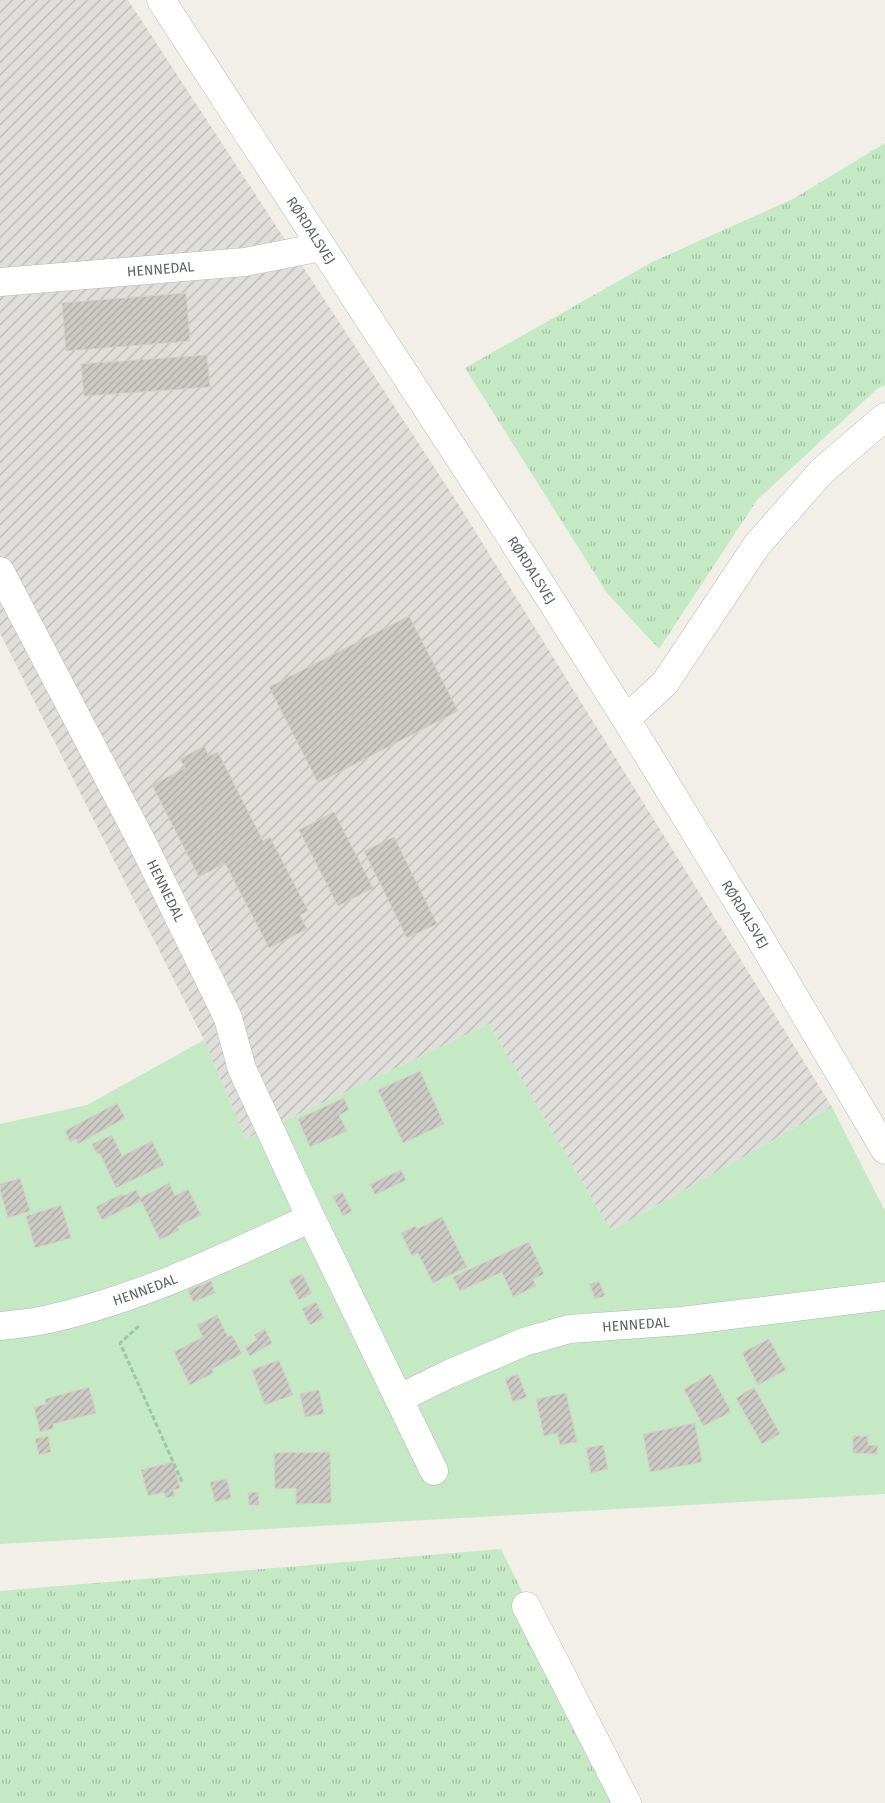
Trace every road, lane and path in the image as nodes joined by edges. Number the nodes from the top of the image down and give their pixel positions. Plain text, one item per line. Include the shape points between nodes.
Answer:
1 (162, 0) edge
2 (321, 247) junction
3 (0, 282) edge
4 (885, 417) edge
5 (0, 571) edge
6 (626, 719) junction
7 (885, 1150) edge
8 (311, 1218) junction
9 (885, 1296) edge
10 (0, 1326) edge
11 (139, 1326) dead end
12 (400, 1398) junction
13 (434, 1471) dead end
14 (183, 1484) dead end
15 (526, 1606) dead end
16 (627, 1803) edge

1 - 2 street, RØRDALSVEJ
2 - 3 street, HENNEDAL via 245,262
2 - 6 street, RØRDALSVEJ via 507,530
4 - 6 street via 822,471 757,545 664,683
5 - 8 street, HENNEDAL via 144,846 228,1018 242,1069
6 - 7 street, RØRDALSVEJ
8 - 10 street, HENNEDAL via 182,1276 119,1300 48,1320
8 - 12 street, HENNEDAL
9 - 12 street, HENNEDAL via 682,1321 569,1329 524,1342
11 - 14 path via 120,1343
12 - 13 street, HENNEDAL
15 - 16 street

